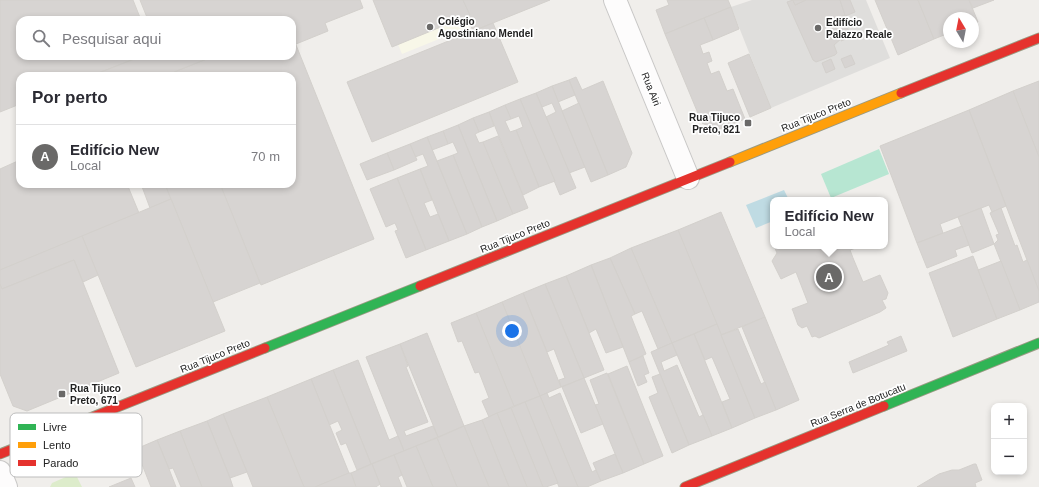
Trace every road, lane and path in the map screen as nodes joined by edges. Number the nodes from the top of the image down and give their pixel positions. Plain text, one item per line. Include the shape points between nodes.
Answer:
1 (615, 0) edge
2 (1039, 38) edge
3 (688, 178) junction
4 (1039, 343) edge
5 (102, 413) edge
6 (10, 450) edge
7 (0, 454) edge
8 (0, 472) edge
9 (6, 487) edge
10 (685, 487) edge

1 - 3 street, Rua Airi
2 - 3 street, Rua Tijuco Preto
3 - 5 street, Rua Tijuco Preto
4 - 10 street, Rua Serra de Botucatu
6 - 7 street, Rua Tijuco Preto
8 - 9 street

